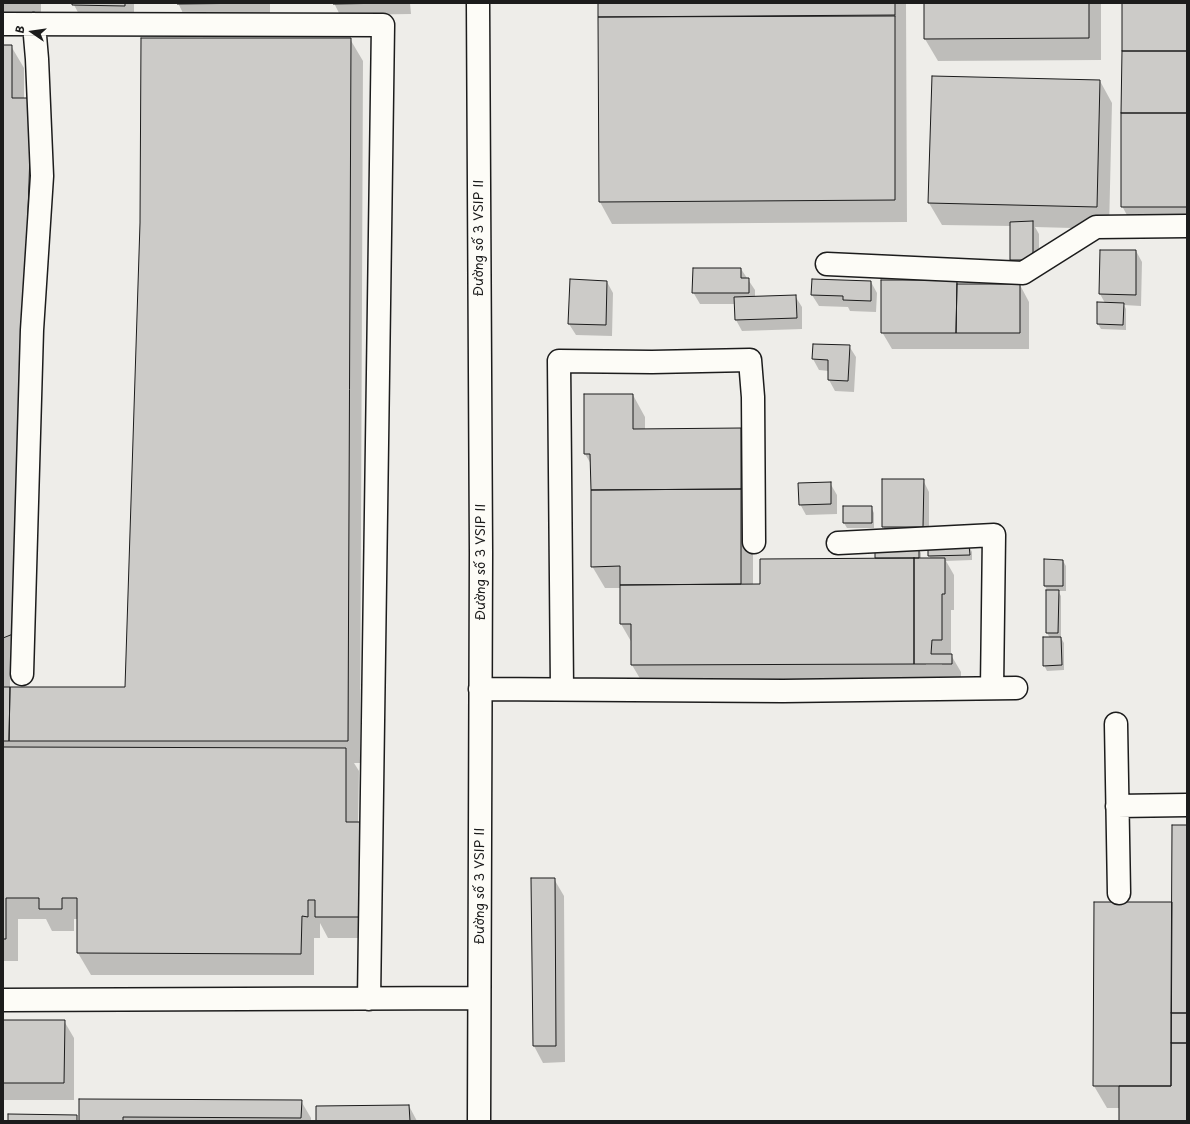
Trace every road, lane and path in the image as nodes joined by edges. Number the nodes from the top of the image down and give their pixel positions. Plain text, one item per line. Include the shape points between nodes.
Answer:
1 (478, 3) edge
2 (3, 24) edge
3 (34, 24) junction
4 (1187, 226) edge
5 (827, 264) dead end
6 (754, 542) dead end
7 (838, 543) dead end
8 (22, 674) dead end
9 (992, 688) junction
10 (1016, 688) dead end
11 (480, 689) junction
12 (562, 689) junction
13 (1116, 724) dead end
14 (1187, 805) edge
15 (1117, 806) junction
16 (1119, 893) dead end
17 (479, 998) junction
18 (369, 999) junction
19 (3, 1000) edge
20 (478, 1121) edge

1 - 11 street, Đường số 3 VSIP II
2 - 3 street
3 - 8 street via 42,176 32,330
3 - 18 street via 383,25
4 - 5 street via 1096,227 1023,273
6 - 12 street via 753,397 750,360 559,361
7 - 9 street via 994,535
9 - 10 street
9 - 12 street via 783,691
11 - 12 street
11 - 17 street, Đường số 3 VSIP II
13 - 15 street
14 - 15 street
15 - 16 street
17 - 18 street
17 - 20 street, Đường số 3 VSIP II
18 - 19 street

